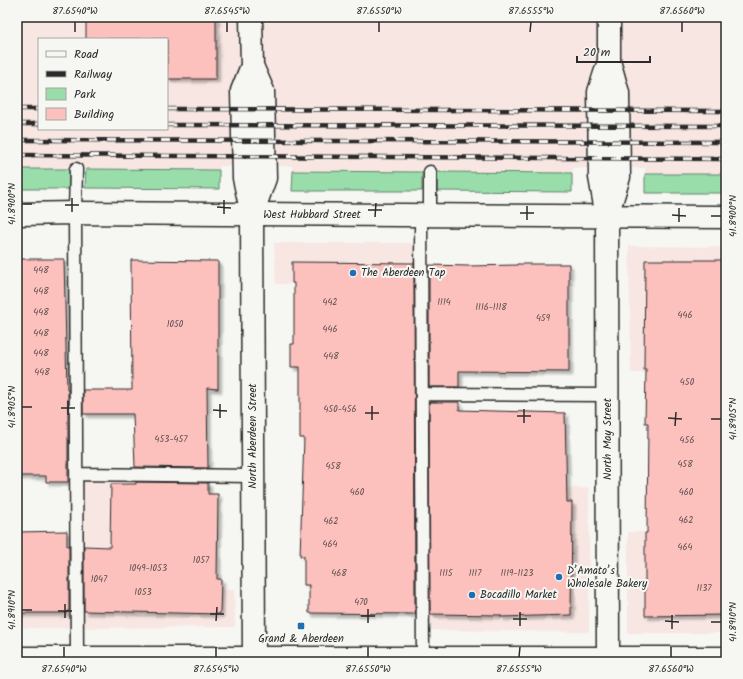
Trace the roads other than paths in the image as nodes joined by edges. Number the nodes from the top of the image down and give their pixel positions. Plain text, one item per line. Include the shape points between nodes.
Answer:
1 (252, 17) edge
2 (608, 17) edge
3 (76, 169) dead end
4 (430, 172) dead end
5 (75, 213) junction
6 (17, 214) edge
7 (252, 214) junction
8 (426, 215) junction
9 (607, 217) junction
10 (726, 217) edge
11 (422, 394) junction
12 (608, 395) junction
13 (77, 474) junction
14 (253, 476) junction
15 (254, 657) junction
16 (17, 658) edge
17 (77, 658) junction
18 (726, 658) edge
19 (423, 660) edge
20 (608, 660) edge

1 - 7 street, North Aberdeen Street via 252,66 263,91 265,178
2 - 9 street, North May Street via 609,61 618,93 619,177
3 - 5 lane
4 - 8 lane
5 - 6 street, West Hubbard Street
5 - 7 street, West Hubbard Street
5 - 13 lane
7 - 8 street, West Hubbard Street
7 - 14 street, North Aberdeen Street
8 - 9 street, West Hubbard Street
8 - 11 lane
9 - 10 street, West Hubbard Street
9 - 12 street, North May Street
11 - 12 lane
11 - 19 lane
12 - 20 street, North May Street
13 - 14 lane
13 - 17 lane
14 - 15 street, North Aberdeen Street
15 - 17 street
15 - 19 street
16 - 17 street
18 - 20 street
19 - 20 street

